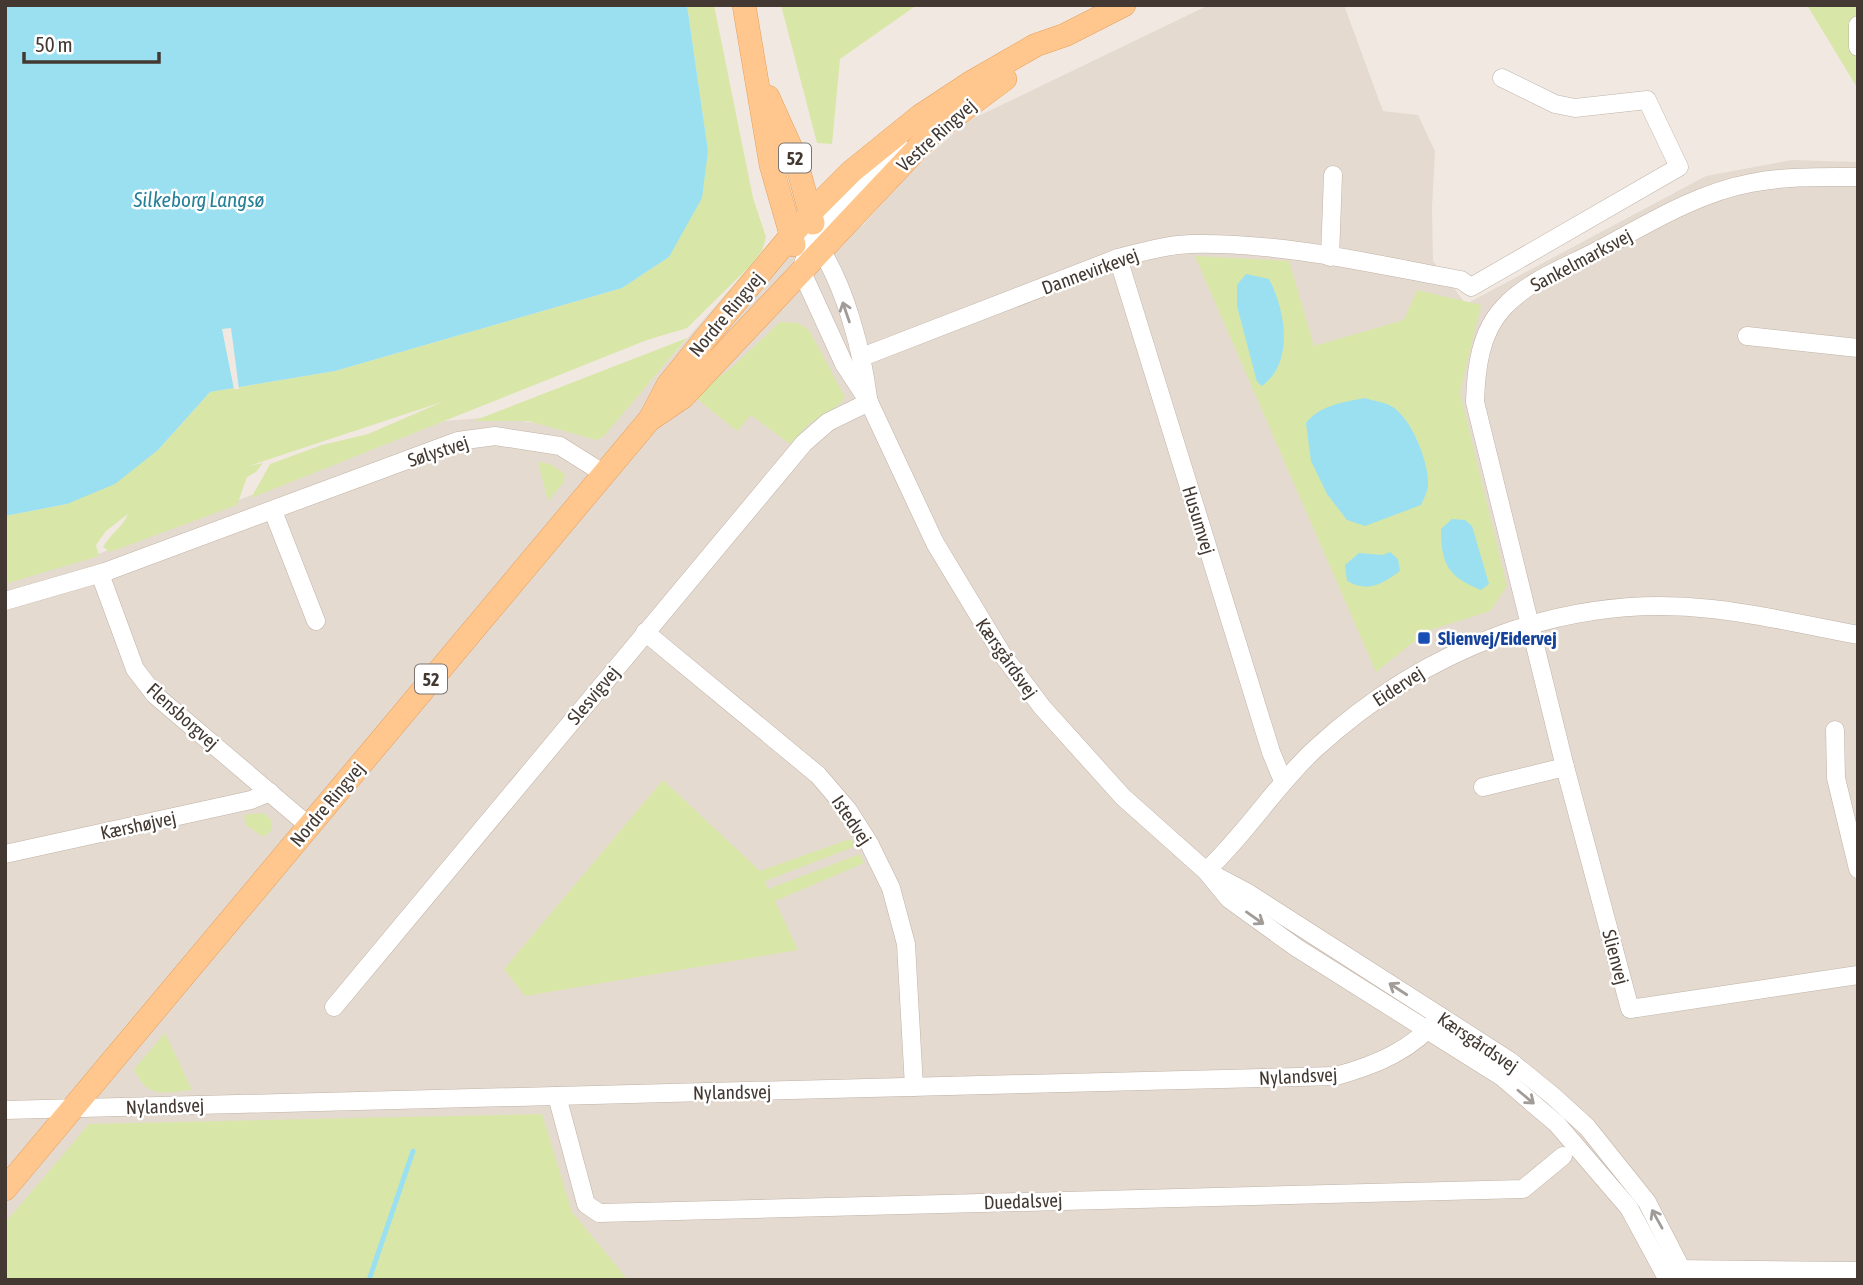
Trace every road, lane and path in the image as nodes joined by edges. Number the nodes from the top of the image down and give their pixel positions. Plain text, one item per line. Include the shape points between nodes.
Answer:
1 (744, 5) edge
2 (1124, 5) edge
3 (1858, 25) edge
4 (1065, 35) junction
5 (1858, 47) edge
6 (757, 72) junction
7 (1502, 78) dead end
8 (1333, 175) dead end
9 (1858, 177) edge
10 (815, 231) junction
11 (796, 253) junction
12 (1330, 257) junction
13 (1118, 258) junction
14 (1747, 336) dead end
15 (1858, 348) edge
16 (862, 357) junction
17 (869, 402) junction
18 (650, 419) junction
19 (603, 473) junction
20 (274, 511) junction
21 (100, 574) junction
22 (5, 601) edge
23 (316, 621) dead end
24 (1529, 625) junction
25 (645, 632) junction
26 (1858, 635) edge
27 (1835, 730) dead end
28 (1564, 767) junction
29 (1283, 781) junction
30 (1483, 787) dead end
31 (270, 792) junction
32 (309, 826) junction
33 (5, 854) edge
34 (1858, 869) edge
35 (1206, 871) junction
36 (1857, 981) edge
37 (334, 1007) dead end
38 (1435, 1023) junction
39 (914, 1087) junction
40 (557, 1096) junction
41 (72, 1109) junction
42 (5, 1110) edge
43 (1563, 1156) dead end
44 (5, 1189) edge
45 (1858, 1271) edge
46 (1685, 1273) edge
47 (1666, 1275) edge

1 - 6 main road, 52
2 - 4 main road, Vestre Ringvej
3 - 5 street
4 - 10 main road, Vestre Ringvej via 930,135
4 - 10 main road, Vestre Ringvej via 1036,45 940,102 852,170
6 - 10 main road, 52 via 795,157
6 - 11 main road, 52 via 771,165
7 - 12 street, Dannevirkevej via 1555,104 1575,108 1647,100 1679,167 1471,287 1461,280
8 - 12 street
9 - 24 street, Sankelmarksvej via 1750,183 1688,204 1532,284 1502,309 1487,334 1476,370 1475,402
10 - 11 main road, Nordre Ringvej / 52
10 - 11 main road, Nordre Ringvej / 52
16 -> 10 street, Kærsgårdsvej
11 - 17 street, Kærsgårdsvej via 844,364
11 - 18 main road, Nordre Ringvej / 52 via 668,385
11 - 18 main road, Nordre Ringvej / 52 via 683,397
12 - 13 street, Dannevirkevej via 1191,244
13 - 16 street, Dannevirkevej
13 - 29 street, Husumvej
14 - 15 street
16 - 17 street, Kærsgårdsvej
17 - 25 street, Slesvigvej via 828,422 804,443
17 - 35 street, Kærsgårdsvej via 935,543 1002,654 1042,707 1123,797
18 - 19 main road, Nordre Ringvej / 52
19 - 20 street, Sølystvej via 560,446 495,436 458,441
19 - 32 main road, Nordre Ringvej / 52
20 - 21 street, Sølystvej
20 - 23 street
21 - 22 street, Sølystvej
21 - 31 street, Flensborgvej via 135,668 155,695
24 - 26 street, Eidervej via 1647,605 1712,608
24 - 28 street, Slienvej
24 - 29 street, Eidervej via 1470,645 1415,673 1347,720
25 - 37 street, Slesvigvej
25 - 39 street, Istedvej via 818,775 869,843 891,888 906,944
27 - 34 street via 1836,778
28 - 30 street
28 - 36 street, Slienvej via 1630,1009
29 - 35 street, Eidervej
31 - 32 street, Flensborgvej
31 - 33 street, Kærshøjvej
32 - 41 main road, Nordre Ringvej / 52
35 - 38 street, Kærsgårdsvej via 1229,899 1297,948
38 - 39 street, Nylandsvej via 1374,1066 1336,1076
46 -> 38 street, Kærsgårdsvej via 1647,1202 1587,1127 1510,1061
38 -> 47 street, Kærsgårdsvej via 1557,1124 1629,1208
39 - 40 street, Nylandsvej
40 - 41 street, Nylandsvej
40 - 43 street, Duedalsvej via 586,1204 599,1213 1523,1189
41 - 42 street, Nylandsvej
41 - 44 main road, Nordre Ringvej / 52
45 - 46 street
46 - 47 street

